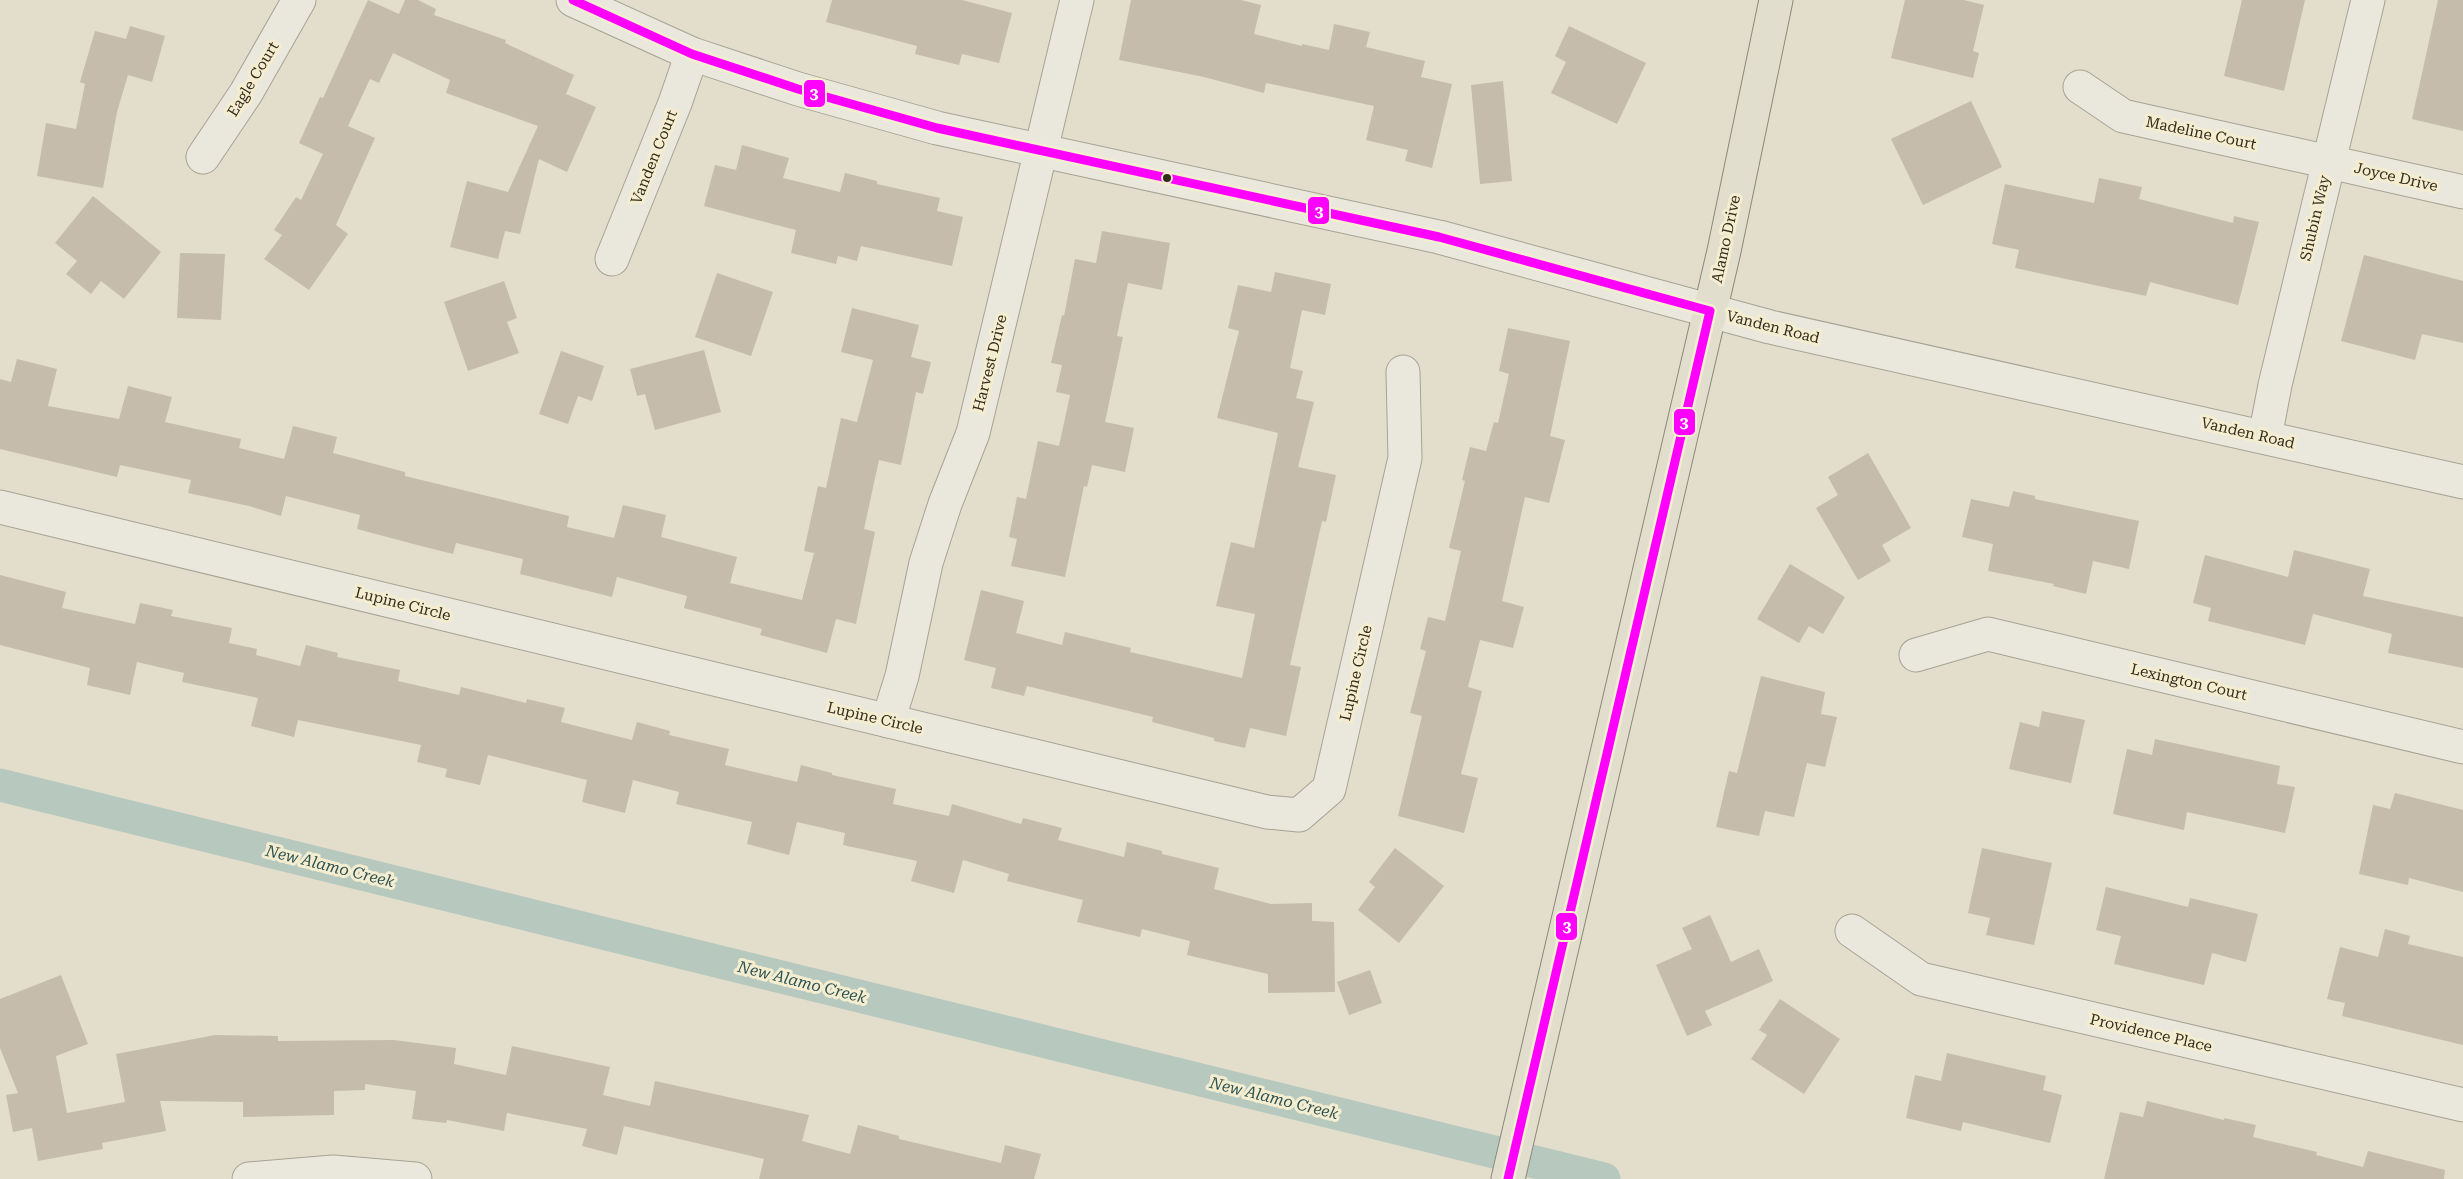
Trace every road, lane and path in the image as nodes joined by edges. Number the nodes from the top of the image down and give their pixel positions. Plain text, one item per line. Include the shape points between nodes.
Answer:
1 (299, 0) edge
2 (573, 0) edge
3 (1077, 0) edge
4 (1776, 0) edge
5 (2368, 0) edge
6 (692, 54) junction
7 (2080, 87) dead end
8 (1042, 152) junction
9 (203, 157) dead end
10 (2329, 161) junction
11 (2463, 192) edge
12 (612, 259) dead end
13 (1710, 311) junction
14 (1403, 372) dead end
15 (2265, 436) junction
16 (2463, 482) edge
17 (0, 507) edge
18 (1916, 655) dead end
19 (888, 721) junction
20 (2463, 747) edge
21 (1852, 931) dead end
22 (2463, 1105) edge
23 (249, 1179) edge
24 (415, 1179) edge
25 (1508, 1179) edge

1 - 9 street, Eagle Court via 246,93
2 - 6 street, Vanden Road
3 - 8 street, Harvest Drive
4 - 13 main road, Alamo Drive
5 - 10 street, Shubin Way
6 - 8 street, Vanden Road via 808,92
6 - 12 street, Vanden Court
7 - 10 street, Madeline Court via 2123,116
8 - 13 street, Vanden Road via 1438,237
8 - 19 street, Harvest Drive via 973,433 926,563 902,676
10 - 11 street, Joyce Drive
10 - 15 street, Shubin Way
13 - 15 street, Vanden Road
13 - 25 main road, Alamo Drive
14 - 19 street, Lupine Circle via 1406,458 1329,789 1299,815 1267,812
15 - 16 street, Vanden Road
17 - 19 street, Lupine Circle
18 - 20 street, Lexington Court via 1988,634
21 - 22 street, Providence Place via 1921,979
23 - 24 street via 333,1172

